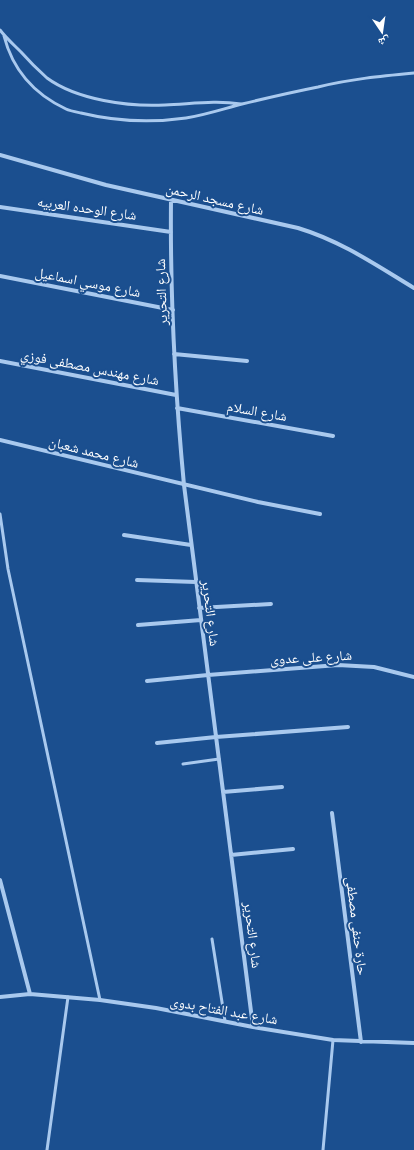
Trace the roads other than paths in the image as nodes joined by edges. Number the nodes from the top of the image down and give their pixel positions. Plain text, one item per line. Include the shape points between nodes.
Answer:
1 (0, 30) edge
2 (4, 36) junction
3 (414, 73) edge
4 (243, 104) junction
5 (0, 155) edge
6 (171, 200) junction
7 (0, 207) edge
8 (171, 232) junction
9 (0, 276) edge
10 (414, 288) edge
11 (173, 310) junction
12 (174, 354) junction
13 (0, 361) edge
14 (247, 361) dead end
15 (176, 395) junction
16 (177, 408) junction
17 (333, 436) dead end
18 (0, 440) edge
19 (184, 485) junction
20 (0, 514) edge
21 (320, 514) dead end
22 (124, 535) dead end
23 (191, 544) junction
24 (137, 580) dead end
25 (196, 582) junction
26 (271, 604) dead end
27 (199, 608) junction
28 (201, 620) junction
29 (138, 625) dead end
30 (208, 675) junction
31 (414, 677) edge
32 (147, 681) dead end
33 (348, 727) dead end
34 (216, 737) junction
35 (157, 744) dead end
36 (219, 759) junction
37 (183, 764) dead end
38 (282, 787) dead end
39 (223, 792) junction
40 (332, 813) dead end
41 (293, 850) dead end
42 (232, 855) junction
43 (0, 880) edge
44 (212, 939) dead end
45 (30, 994) junction
46 (0, 997) edge
47 (68, 997) junction
48 (100, 1000) junction
49 (225, 1021) junction
50 (253, 1027) junction
51 (334, 1040) junction
52 (361, 1042) junction
53 (414, 1043) edge
54 (47, 1150) edge
55 (323, 1150) edge

1 - 2 lane
2 - 4 lane via 48,78 66,89 86,96 135,105 220,102
2 - 4 lane via 8,51 24,78 44,97 67,110 123,120 157,120 187,118
3 - 4 lane via 320,86
5 - 6 street, شارع مسجد الرحمن via 79,178
6 - 8 street, شارع التحرير
6 - 10 street, شارع مسجد الرحمن via 320,235 355,252
7 - 8 street, شارع الوحده العربيه
8 - 11 street, شارع التحرير
9 - 11 street, شارع موسي اسماعيل
11 - 12 street, شارع التحرير
12 - 14 street
12 - 15 street, شارع التحرير
13 - 15 street, شارع مهندس مصطفى فوزي
15 - 16 street, شارع التحرير
16 - 17 street, شارع السلام
16 - 19 street, شارع التحرير
18 - 19 street, شارع محمد شعبان
19 - 21 street, شارع محمد شعبان
19 - 23 street, شارع التحرير
20 - 48 lane via 8,569
22 - 23 street
23 - 25 street, شارع التحرير
24 - 25 street
25 - 27 street, شارع التحرير
26 - 27 street
27 - 28 street, شارع التحرير
28 - 29 street
28 - 30 street, شارع التحرير
30 - 31 street, شارع على عدوى via 338,665 374,667
30 - 32 street, شارع على عدوى
30 - 34 street, شارع التحرير
33 - 34 street
34 - 35 street
34 - 36 street, شارع التحرير
36 - 37 lane
36 - 39 street, شارع التحرير
38 - 39 street
39 - 42 street, شارع التحرير
40 - 52 street, حارة حنفى مصطفى
41 - 42 street
42 - 50 street, شارع التحرير
43 - 45 street
44 - 49 lane
45 - 46 street, شارع عبد الفتاح بدوى
45 - 47 street, شارع عبد الفتاح بدوى
47 - 48 street, شارع عبد الفتاح بدوى
47 - 54 lane
48 - 49 street, شارع عبد الفتاح بدوى
49 - 50 street, شارع عبد الفتاح بدوى
50 - 51 street, شارع عبد الفتاح بدوى
51 - 52 street, شارع عبد الفتاح بدوى
51 - 55 lane
52 - 53 street, شارع عبد الفتاح بدوى

